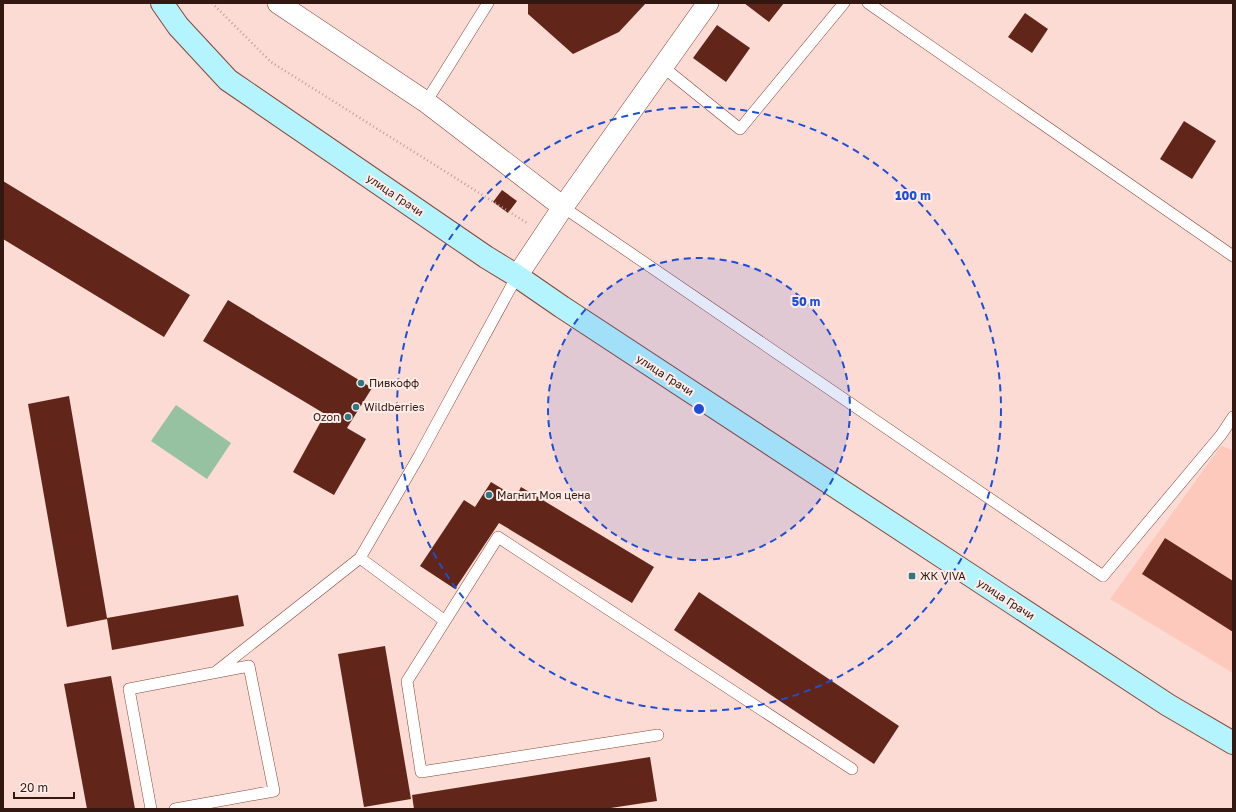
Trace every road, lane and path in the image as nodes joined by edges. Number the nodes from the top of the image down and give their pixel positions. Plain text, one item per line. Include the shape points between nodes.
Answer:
1 (162, 3) edge
2 (212, 3) edge
3 (278, 3) edge
4 (488, 3) edge
5 (708, 3) edge
6 (844, 3) edge
7 (868, 3) edge
8 (663, 66) junction
9 (426, 102) junction
10 (563, 206) junction
11 (544, 234) junction
12 (1233, 256) edge
13 (517, 276) junction
14 (1233, 417) edge
15 (360, 558) junction
16 (445, 621) junction
17 (215, 672) junction
18 (658, 734) dead end
19 (1233, 743) edge
20 (852, 769) dead end
21 (151, 809) edge
22 (175, 809) edge

1 - 13 street, улица Грачи via 178,26 228,80
2 - 11 path via 271,62
3 - 9 street
4 - 9 lane
5 - 8 street via 686,43
6 - 8 lane via 740,129
7 - 12 lane
8 - 10 street
9 - 10 street
10 - 11 street
10 - 14 lane via 1104,576 1221,435
11 - 13 street
13 - 15 lane
13 - 19 street, улица Грачи via 1168,705
15 - 16 lane
15 - 17 lane
16 - 18 lane via 407,681 421,772
16 - 20 lane via 498,537
17 - 21 lane via 129,689
17 - 22 lane via 249,666 274,791

